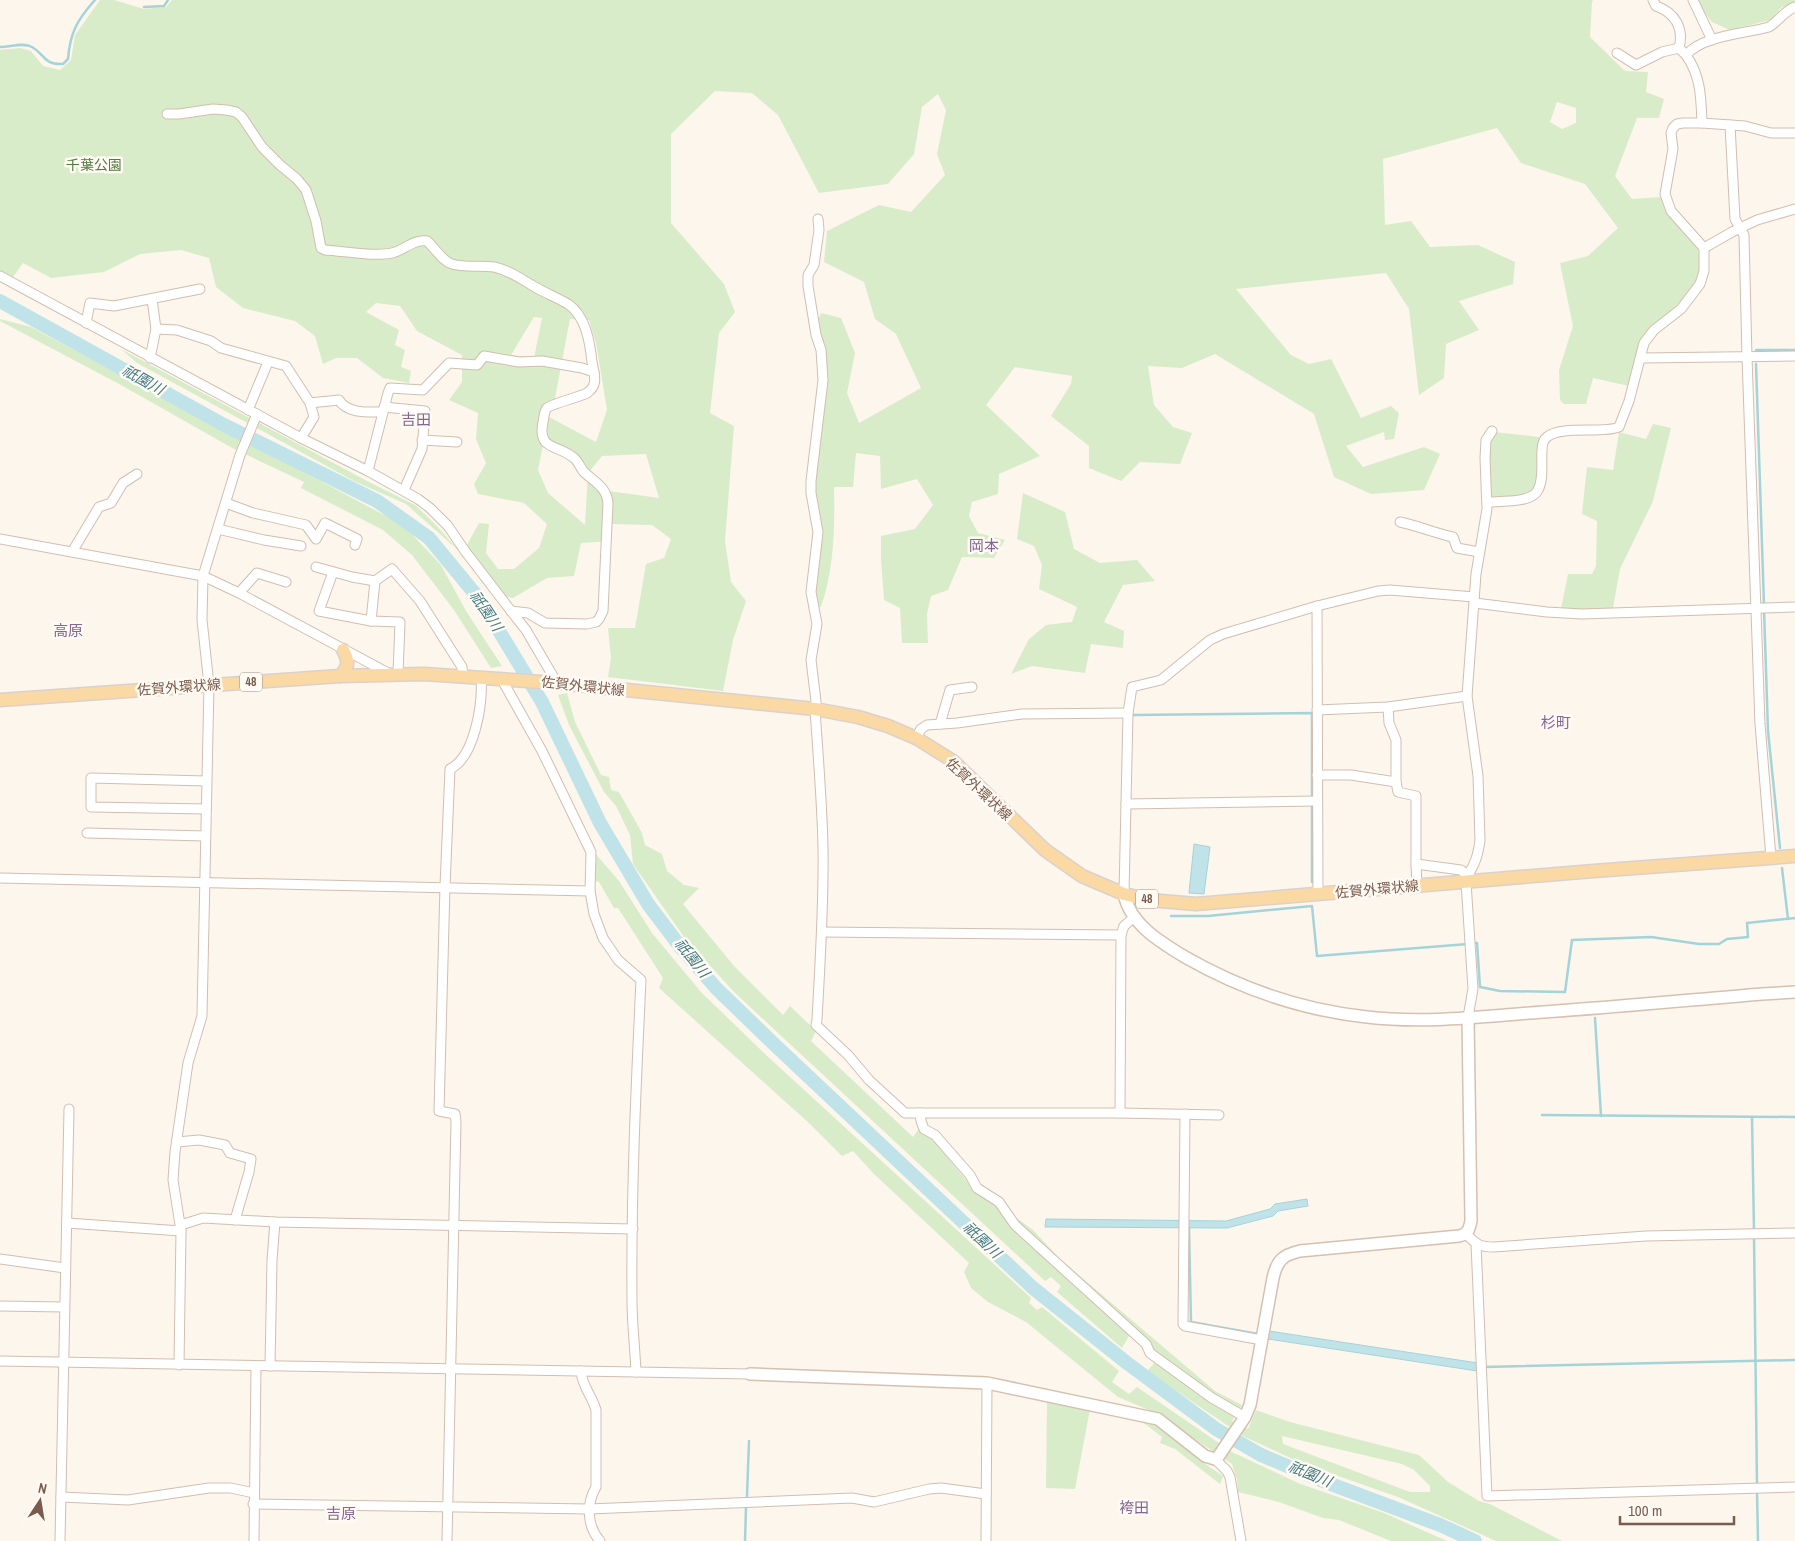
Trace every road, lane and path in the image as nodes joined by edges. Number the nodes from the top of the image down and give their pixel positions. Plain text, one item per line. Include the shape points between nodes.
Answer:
1 (1653, 0) edge
2 (1693, 0) edge
3 (1795, 8) edge
4 (1712, 40) junction
5 (1682, 52) junction
6 (1617, 53) dead end
7 (167, 114) dead end
8 (1702, 123) junction
9 (1730, 125) junction
10 (1795, 134) edge
11 (1795, 208) edge
12 (818, 219) dead end
13 (1741, 228) junction
14 (1704, 248) junction
15 (0, 276) edge
16 (200, 289) dead end
17 (152, 299) junction
18 (86, 323) junction
19 (156, 329) junction
20 (1795, 356) edge
21 (1747, 357) junction
22 (150, 358) junction
23 (1641, 358) junction
24 (268, 362) junction
25 (594, 372) junction
26 (310, 403) junction
27 (248, 410) junction
28 (383, 410) junction
29 (256, 418) junction
30 (1492, 431) dead end
31 (301, 438) junction
32 (422, 440) junction
33 (457, 442) dead end
34 (368, 471) junction
35 (137, 474) dead end
36 (404, 490) junction
37 (1488, 502) junction
38 (226, 503) junction
39 (1400, 522) dead end
40 (218, 529) junction
41 (0, 539) edge
42 (355, 545) dead end
43 (301, 546) dead end
44 (72, 552) junction
45 (1479, 552) junction
46 (316, 567) dead end
47 (334, 572) junction
48 (203, 576) junction
49 (375, 581) junction
50 (286, 582) dead end
51 (239, 593) junction
52 (1474, 600) junction
53 (1317, 606) junction
54 (1795, 607) edge
55 (1756, 608) junction
56 (511, 610) junction
57 (371, 621) junction
58 (343, 650) junction
59 (394, 674) junction
60 (340, 676) junction
61 (463, 676) junction
62 (481, 677) junction
63 (501, 678) junction
64 (557, 683) junction
65 (208, 685) junction
66 (972, 687) dead end
67 (1467, 696) junction
68 (0, 700) edge
69 (1388, 707) junction
70 (814, 709) junction
71 (1317, 710) junction
72 (1128, 713) junction
73 (940, 724) junction
74 (916, 738) junction
75 (1317, 775) junction
76 (206, 781) junction
77 (1396, 782) junction
78 (1317, 801) junction
79 (1126, 804) junction
80 (206, 809) junction
81 (87, 833) dead end
82 (205, 836) junction
83 (1795, 856) edge
84 (1771, 858) junction
85 (1416, 864) junction
86 (0, 878) edge
87 (1467, 878) junction
88 (204, 881) junction
89 (445, 886) junction
90 (1417, 886) junction
91 (590, 891) junction
92 (1124, 894) junction
93 (1318, 894) junction
94 (1133, 918) junction
95 (822, 932) junction
96 (1121, 935) junction
97 (1795, 992) edge
98 (1468, 1018) junction
99 (69, 1108) dead end
100 (1120, 1112) junction
101 (920, 1113) junction
102 (1185, 1114) junction
103 (1219, 1115) dead end
104 (177, 1142) junction
105 (234, 1220) junction
106 (275, 1222) junction
107 (67, 1223) junction
108 (454, 1226) junction
109 (181, 1228) junction
110 (633, 1229) junction
111 (1795, 1233) edge
112 (1466, 1234) junction
113 (1476, 1244) junction
114 (0, 1259) edge
115 (65, 1268) junction
116 (0, 1306) edge
117 (64, 1307) junction
118 (1262, 1340) junction
119 (0, 1362) edge
120 (63, 1363) junction
121 (179, 1364) junction
122 (256, 1366) junction
123 (270, 1366) junction
124 (450, 1369) junction
125 (581, 1371) junction
126 (636, 1372) junction
127 (750, 1374) joint
128 (987, 1382) junction
129 (1245, 1417) junction
130 (1217, 1458) junction
131 (1795, 1487) edge
132 (254, 1493) junction
133 (986, 1494) junction
134 (61, 1497) junction
135 (253, 1504) junction
136 (448, 1507) junction
137 (589, 1509) junction
138 (60, 1541) edge
139 (254, 1541) edge
140 (447, 1541) edge
141 (600, 1541) edge
142 (986, 1541) edge
143 (1240, 1541) edge

1 - 5 street via 1681,29
2 - 4 street
3 - 4 street via 1785,12 1769,27
4 - 5 street
5 - 6 street via 1662,52 1636,65
5 - 8 street via 1698,79
7 - 25 street via 212,109 236,112 242,117 262,147 306,190 321,248 325,250 391,254 414,241 427,241 451,264 505,270 568,304 584,323
8 - 9 street
8 - 14 street via 1677,124 1673,128 1674,148 1664,194 1671,211
9 - 10 street
9 - 13 street via 1735,219
11 - 13 street
12 - 70 street via 814,264 808,275 823,380 811,481 818,532 811,592 817,624 812,660
13 - 14 street
13 - 21 street via 1744,235
14 - 23 street via 1704,271 1700,284 1681,309 1654,330 1644,343
15 - 18 street
16 - 17 street
17 - 18 street via 114,306 90,302
17 - 19 street
18 - 22 street
19 - 22 street
19 - 24 street via 177,330
20 - 21 street
21 - 23 street
21 - 55 street
22 - 27 street
23 - 37 street via 1619,427 1552,433 1542,445 1540,483 1533,496
24 - 26 street via 286,366
24 - 27 street
25 - 28 street via 542,361 519,362 484,356 477,364 449,363 423,390 390,388
25 - 56 street via 596,377 592,390 546,409 541,432 546,444 574,458 606,492 602,615 596,622 587,624 545,623 528,612
26 - 28 street via 339,400 342,405 359,412
26 - 31 street via 314,417
27 - 29 street
28 - 32 street via 425,411
28 - 34 street
29 - 31 street
29 - 38 street via 240,455
30 - 37 street via 1486,440
31 - 34 street
32 - 33 street
32 - 36 street via 422,449
34 - 36 street
35 - 44 street via 123,483 111,503 99,506
36 - 56 street via 430,508 448,526
37 - 45 street
38 - 40 street
38 - 42 street via 306,525 316,539 325,523 357,538
39 - 45 street via 1453,537 1457,548
40 - 43 street
40 - 48 street
41 - 44 street
44 - 48 street
45 - 52 street
46 - 47 street
47 - 49 street
47 - 57 street via 319,611
48 - 51 street
48 - 65 street via 202,620
49 - 57 street
49 - 61 street via 392,569 420,601 462,667
50 - 51 street via 257,573
51 - 58 street
52 - 53 street via 1390,590
52 - 55 street via 1547,612 1582,614
52 - 67 street
53 - 71 street
53 - 72 street via 1210,640 1161,680 1132,687
54 - 55 street
55 - 84 street via 1760,724
56 - 64 street
57 - 59 street via 400,622
58 - 59 street
58 - 60 main road via 348,664
59 - 60 main road, 佐賀外環状線 / 48
59 - 61 main road, 佐賀外環状線 / 48
60 - 65 main road, 佐賀外環状線 / 48
61 - 62 main road, 佐賀外環状線 / 48
62 - 63 main road, 佐賀外環状線 / 48
62 - 89 street via 481,706 477,723 459,765 450,769
63 - 64 main road, 佐賀外環状線 / 48
63 - 91 street via 542,751 591,852
64 - 70 main road, 佐賀外環状線 / 48
65 - 68 main road, 佐賀外環状線 / 48
65 - 76 street
66 - 73 street via 950,690
67 - 69 street
67 - 87 street via 1478,776 1480,840
69 - 71 street
69 - 77 street via 1389,723 1396,740
70 - 74 main road, 佐賀外環状線 / 48 via 858,717
70 - 95 street via 821,786
71 - 75 street
72 - 73 street via 1022,714
72 - 79 street
73 - 74 street via 921,728
74 - 92 main road, 佐賀外環状線 / 48 via 953,761 1045,850 1082,876
75 - 77 street via 1351,775
75 - 78 street
76 - 80 street
76 - 80 street via 91,778 91,807
77 - 85 street via 1398,792 1416,796
78 - 79 street
78 - 93 street
79 - 92 street
80 - 82 street
81 - 82 street
82 - 88 street
83 - 84 main road, 佐賀外環状線 / 48
84 - 87 main road, 佐賀外環状線 / 48
85 - 87 street via 1462,870
85 - 90 street
86 - 88 street
87 - 90 main road, 佐賀外環状線 / 48
87 - 98 street via 1473,988
88 - 89 street
88 - 104 street via 202,1016 188,1063
89 - 91 street
89 - 108 street via 439,1111 455,1114
90 - 93 main road, 佐賀外環状線 / 48
91 - 110 street via 603,938 618,960 641,980
92 - 93 main road, 佐賀外環状線 / 48 via 1149,900 1196,904
92 - 94 street
94 - 96 street via 1124,926
94 - 98 street via 1171,948 1206,969 1282,1000 1368,1018
95 - 96 street
95 - 101 street via 816,1025 905,1113
96 - 100 street
97 - 98 street
98 - 112 street via 1471,1221
99 - 107 street
100 - 101 street
100 - 102 street
101 - 129 street via 924,1129 935,1135 970,1175 977,1188 998,1202 1015,1225 1146,1344 1150,1353 1212,1398
102 - 103 street
102 - 118 street via 1183,1324
104 - 105 street via 199,1140 225,1145 230,1153 251,1159
104 - 109 street via 173,1180
105 - 106 street
105 - 109 street via 203,1218
106 - 108 street
106 - 123 street
107 - 109 street
107 - 115 street
108 - 110 street
108 - 124 street
109 - 121 street
110 - 126 street via 632,1301
111 - 113 street via 1646,1236 1494,1247
112 - 113 street
112 - 118 street via 1288,1254 1276,1267
113 - 131 street via 1488,1496
114 - 115 street
115 - 117 street
116 - 117 street
117 - 120 street
118 - 129 street via 1254,1394
119 - 120 street
120 - 121 street
120 - 134 street
121 - 122 street
122 - 123 street
122 - 132 street
123 - 124 street
124 - 125 street
124 - 136 street
125 - 126 street
125 - 137 street via 582,1382 596,1410 596,1487
126 - 127 street
127 - 128 street
128 - 130 street via 1158,1419 1205,1456
128 - 133 street
129 - 130 street
130 - 143 street via 1230,1477
132 - 134 street via 209,1488 128,1500
132 - 135 street
133 - 137 street via 942,1488 874,1502 852,1498
133 - 142 street
134 - 138 street
135 - 136 street
135 - 139 street
136 - 137 street
136 - 140 street
137 - 141 street via 594,1534

